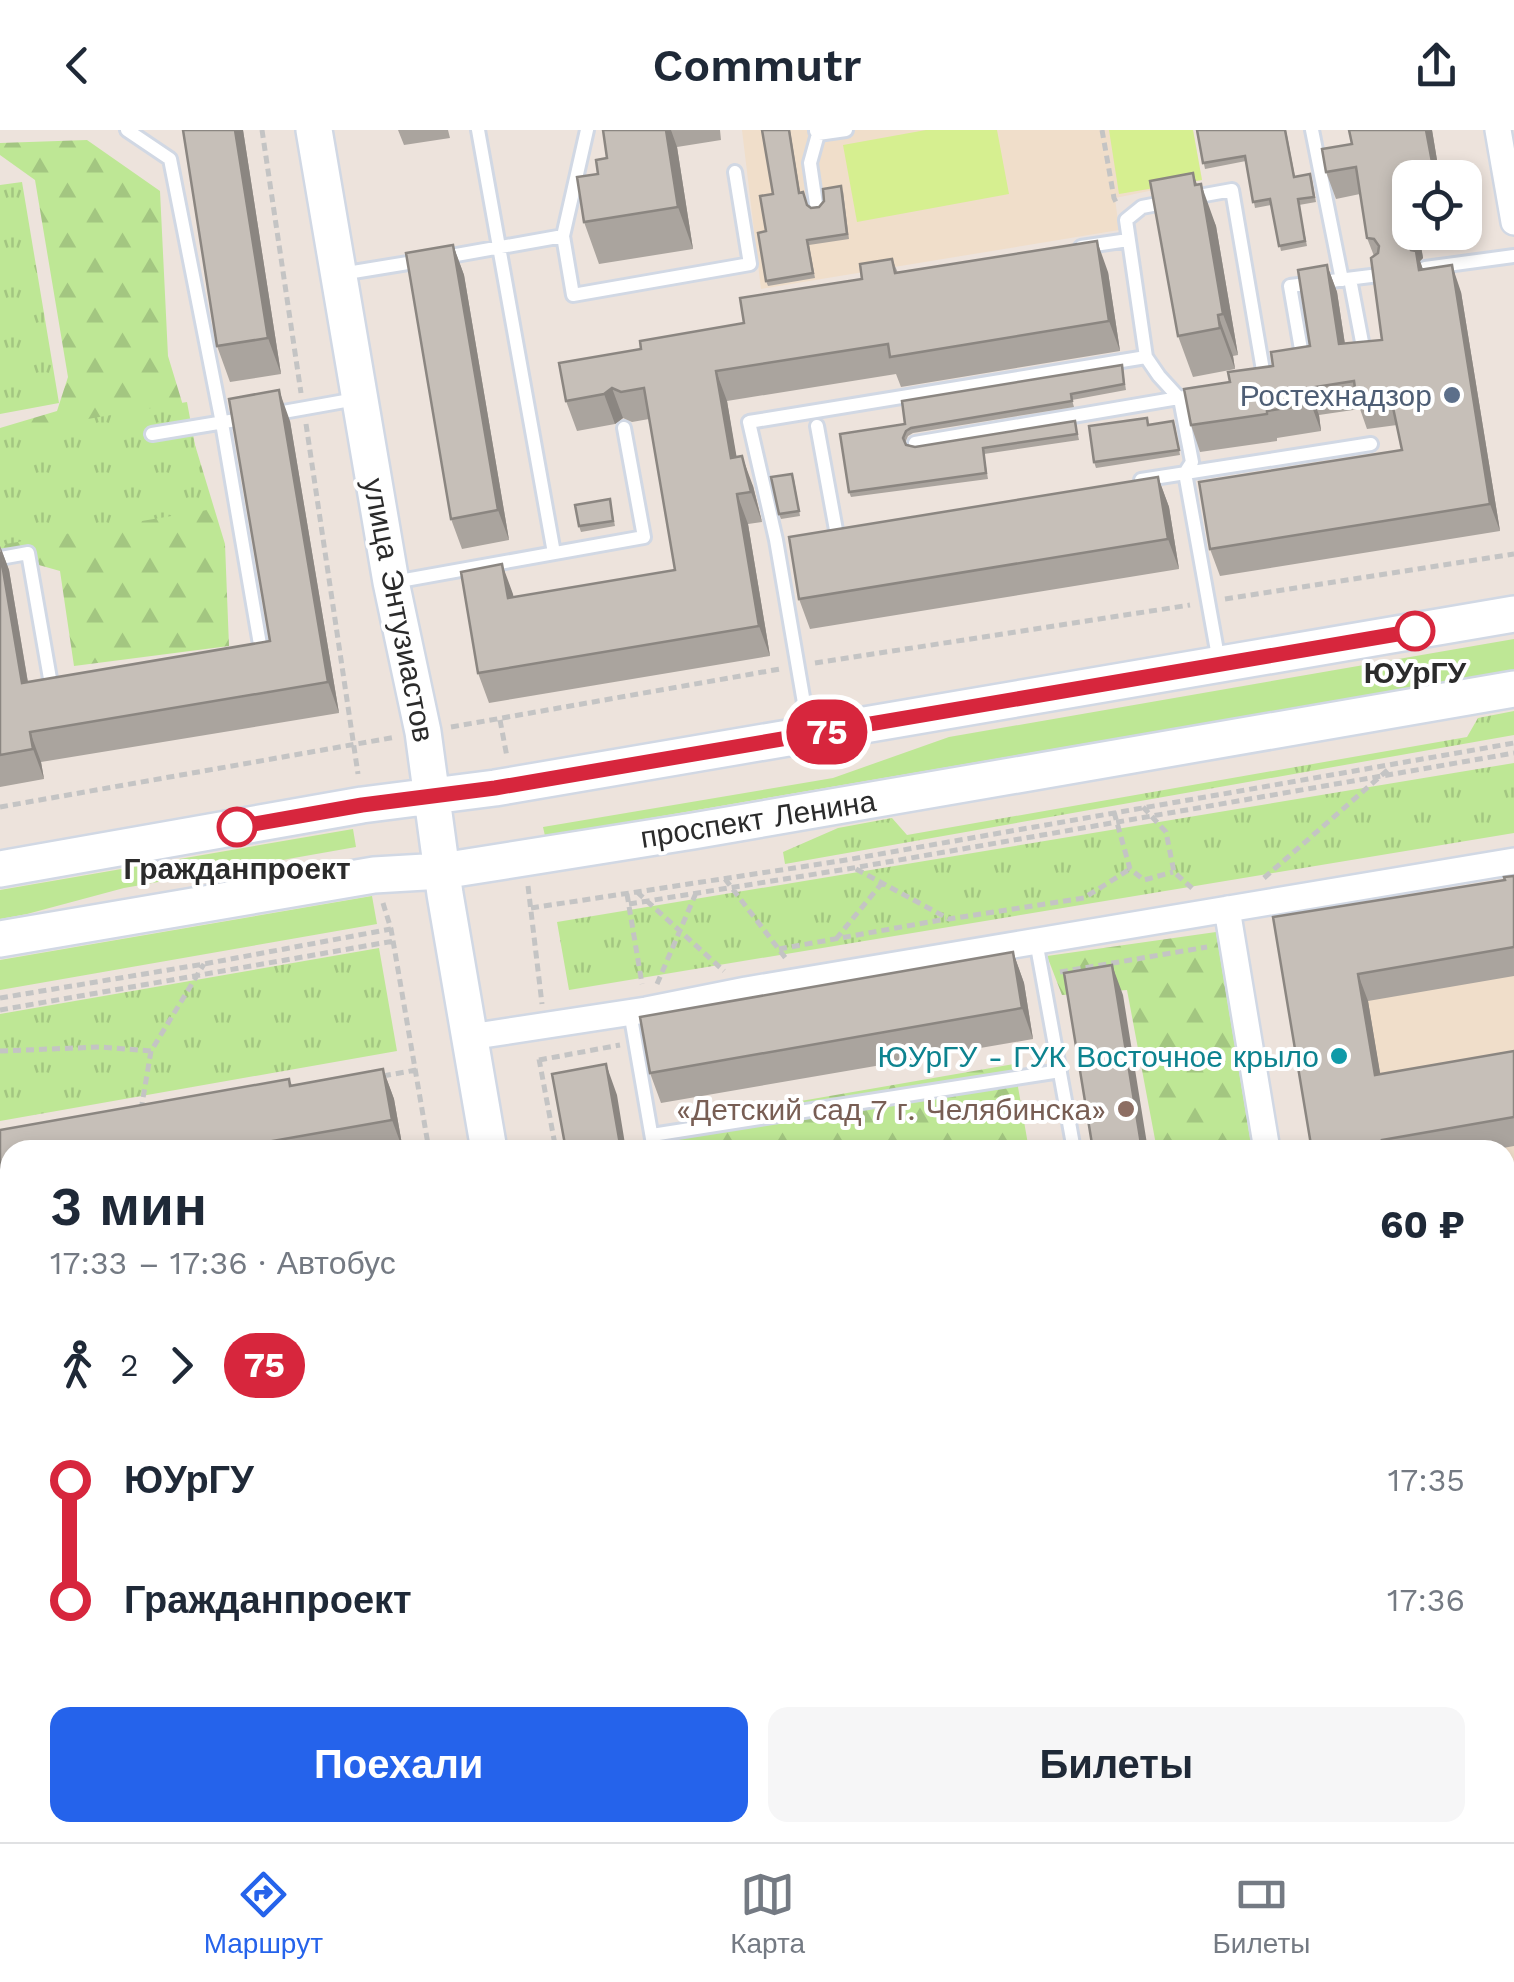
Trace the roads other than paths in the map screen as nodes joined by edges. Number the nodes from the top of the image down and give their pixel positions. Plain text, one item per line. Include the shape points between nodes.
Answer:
1 (126, 130) edge
2 (314, 130) edge
3 (478, 130) edge
4 (587, 130) edge
5 (846, 130) edge
6 (1312, 130) edge
7 (1498, 130) edge
8 (817, 132) edge
9 (734, 172) dead end
10 (816, 204) edge
11 (1514, 222) edge
12 (562, 236) junction
13 (1128, 240) junction
14 (499, 248) junction
15 (1072, 249) edge
16 (1514, 256) edge
17 (1425, 268) edge
18 (339, 274) junction
19 (1379, 275) edge
20 (1346, 279) junction
21 (1362, 342) edge
22 (1146, 356) junction
23 (1302, 361) edge
24 (1248, 385) edge
25 (1214, 392) edge
26 (360, 398) junction
27 (1180, 398) junction
28 (222, 422) junction
29 (817, 426) dead end
30 (624, 428) edge
31 (152, 434) dead end
32 (915, 442) edge
33 (1371, 444) dead end
34 (1185, 473) junction
35 (1127, 482) edge
36 (856, 527) edge
37 (836, 530) junction
38 (821, 532) edge
39 (791, 538) edge
40 (776, 540) junction
41 (554, 553) junction
42 (0, 558) edge
43 (391, 582) junction
44 (1514, 614) edge
45 (243, 662) edge
46 (1220, 665) junction
47 (72, 687) edge
48 (1514, 689) edge
49 (810, 734) junction
50 (432, 796) junction
51 (1514, 861) edge
52 (0, 868) edge
53 (442, 870) junction
54 (1222, 910) junction
55 (0, 939) edge
56 (1036, 941) junction
57 (638, 1011) junction
58 (470, 1037) junction
59 (1060, 1071) junction
60 (652, 1135) junction
61 (487, 1140) edge
62 (653, 1140) edge
63 (1072, 1140) edge
64 (1265, 1140) edge

1 - 28 lane via 170,159
2 - 18 main road, улица Энтузиастов
3 - 14 lane
4 - 12 lane
5 - 8 lane
6 - 20 lane
7 - 11 street
8 - 10 lane via 810,163
9 - 12 lane via 750,264 572,294
12 - 14 lane
13 - 15 lane
13 - 22 lane
13 - 24 lane via 1126,220 1142,207 1232,190 1266,382
14 - 18 lane
14 - 41 lane
16 - 17 lane
18 - 26 main road, улица Энтузиастов
19 - 20 lane
20 - 21 lane
20 - 23 lane via 1290,286
22 - 27 lane
22 - 40 lane via 750,422
25 - 27 lane
26 - 28 lane
26 - 43 main road, улица Энтузиастов
27 - 32 lane
27 - 34 lane via 1192,462
28 - 31 lane
28 - 45 lane via 262,659
29 - 37 lane
30 - 41 lane via 644,537
33 - 34 lane
34 - 35 lane
34 - 46 lane
36 - 37 lane
37 - 38 lane
39 - 40 lane
40 - 49 lane
41 - 43 lane
42 - 47 lane via 28,553 52,690
43 - 50 main road, улица Энтузиастов
44 - 46 main road
46 - 49 main road
48 - 53 main road, проспект Ленина
49 - 50 main road
50 - 52 main road
50 - 53 main road, улица Энтузиастов
51 - 54 street
53 - 55 main road, проспект Ленина via 374,875
53 - 58 main road, улица Энтузиастов
54 - 56 street
54 - 64 street
56 - 57 street
56 - 59 lane
57 - 58 street
57 - 60 lane via 635,1042
58 - 61 main road, улица Энтузиастов
59 - 60 lane
59 - 63 lane
60 - 62 lane

